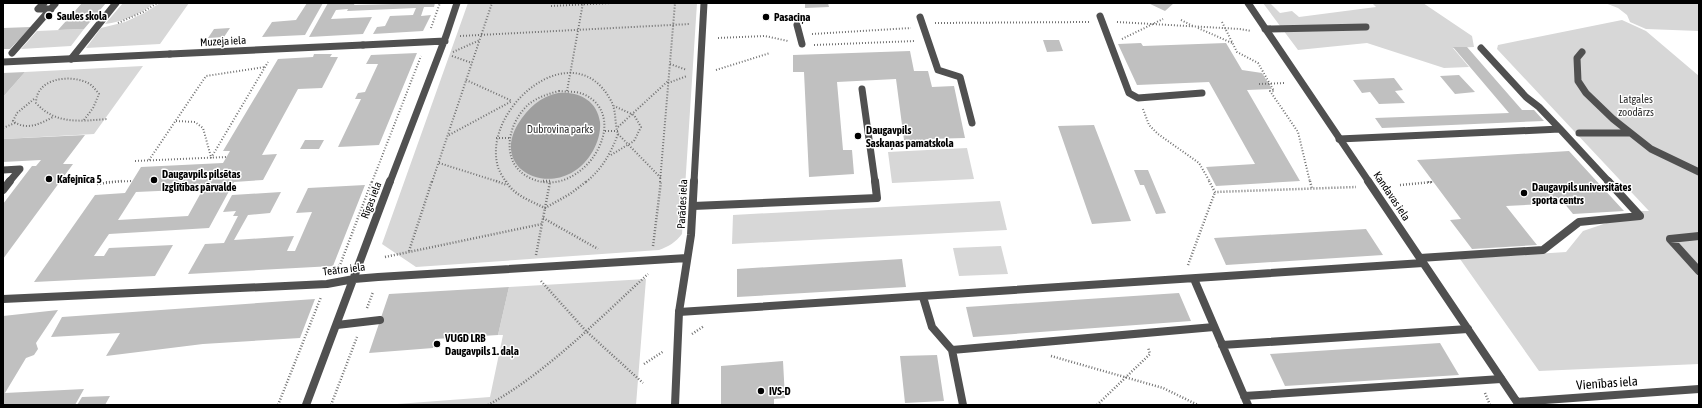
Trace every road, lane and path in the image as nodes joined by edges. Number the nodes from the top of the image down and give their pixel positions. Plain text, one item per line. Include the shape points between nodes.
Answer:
1 (44, 3) edge
2 (116, 3) edge
3 (157, 3) edge
4 (440, 3) edge
5 (457, 3) edge
6 (492, 3) edge
7 (551, 3) edge
8 (610, 3) edge
9 (675, 3) edge
10 (704, 3) edge
11 (1248, 3) edge
12 (583, 4) edge
13 (920, 17) dead end
14 (1101, 19) junction
15 (1163, 19) dead end
16 (1181, 20) dead end
17 (1222, 22) dead end
18 (691, 24) dead end
19 (1153, 24) junction
20 (673, 25) junction
21 (797, 25) dead end
22 (97, 27) junction
23 (923, 27) junction
24 (1196, 27) junction
25 (1263, 27) junction
26 (1366, 27) dead end
27 (1225, 28) junction
28 (579, 30) junction
29 (482, 34) junction
30 (800, 34) junction
31 (1258, 34) dead end
32 (718, 38) dead end
33 (446, 39) junction
34 (480, 40) junction
35 (928, 40) junction
36 (426, 42) junction
37 (1232, 43) junction
38 (802, 44) junction
39 (1110, 45) junction
40 (1481, 48) dead end
41 (275, 49) junction
42 (770, 52) dead end
43 (1582, 52) dead end
44 (12, 53) dead end
45 (71, 59) junction
46 (3, 62) edge
47 (472, 63) junction
48 (670, 64) junction
49 (265, 67) junction
50 (716, 70) dead end
51 (571, 71) junction
52 (689, 71) dead end
53 (692, 74) dead end
54 (1285, 76) dead end
55 (466, 80) junction
56 (668, 82) junction
57 (1270, 83) junction
58 (1259, 84) dead end
59 (862, 89) dead end
60 (566, 91) junction
61 (1202, 94) dead end
62 (1138, 98) junction
63 (34, 99) junction
64 (513, 102) junction
65 (613, 105) junction
66 (633, 113) junction
67 (53, 117) junction
68 (108, 119) dead end
69 (84, 120) junction
70 (176, 121) junction
71 (15, 123) junction
72 (972, 123) dead end
73 (3, 128) edge
74 (1560, 129) junction
75 (605, 131) junction
76 (618, 131) junction
77 (1579, 133) dead end
78 (1630, 133) junction
79 (448, 135) junction
80 (496, 138) junction
81 (509, 138) junction
82 (1339, 139) junction
83 (629, 145) junction
84 (610, 155) junction
85 (226, 157) dead end
86 (211, 158) junction
87 (149, 160) junction
88 (135, 161) dead end
89 (438, 163) junction
90 (3, 170) edge
91 (1699, 172) edge
92 (661, 178) junction
93 (132, 180) dead end
94 (1355, 180) dead end
95 (550, 182) junction
96 (1433, 182) dead end
97 (97, 184) dead end
98 (507, 185) junction
99 (1400, 185) dead end
100 (1312, 189) junction
101 (3, 190) edge
102 (1215, 192) junction
103 (693, 206) junction
104 (545, 208) junction
105 (543, 218) junction
106 (542, 224) junction
107 (1699, 236) edge
108 (409, 251) junction
109 (653, 251) dead end
110 (385, 257) dead end
111 (687, 258) junction
112 (535, 259) dead end
113 (1422, 260) junction
114 (622, 262) junction
115 (340, 265) dead end
116 (652, 271) dead end
117 (1699, 271) edge
118 (354, 279) junction
119 (1194, 279) junction
120 (540, 280) dead end
121 (1182, 280) junction
122 (373, 291) dead end
123 (322, 294) dead end
124 (923, 296) junction
125 (3, 299) edge
126 (679, 312) junction
127 (380, 320) dead end
128 (362, 322) junction
129 (337, 325) junction
130 (704, 326) dead end
131 (1214, 327) junction
132 (1468, 329) junction
133 (586, 331) junction
134 (1144, 333) junction
135 (691, 335) dead end
136 (1025, 343) junction
137 (1222, 345) junction
138 (952, 350) junction
139 (665, 351) dead end
140 (644, 364) dead end
141 (1127, 377) junction
142 (1501, 379) junction
143 (643, 383) dead end
144 (1699, 389) edge
145 (1246, 401) edge
146 (1517, 404) edge
147 (278, 405) edge
148 (306, 405) edge
149 (331, 405) edge
150 (488, 405) edge
151 (675, 405) edge
152 (963, 405) edge
153 (1097, 405) edge
154 (1198, 405) edge

1 - 44 street via 38,9 53,6
2 - 22 street
3 - 22 path via 131,18
4 - 36 path
5 - 33 street, Rīgas iela
6 - 29 path
7 - 12 path via 551,6
8 - 12 path
9 - 20 path
10 - 103 street, Parādes iela
11 - 25 street, Kandavas iela
12 - 28 path
13 - 23 street
14 - 19 path
14 - 23 path via 930,23
14 - 39 street
15 - 19 path
16 - 24 path
17 - 27 path
18 - 20 path
19 - 24 path
19 - 39 path
20 - 28 path
20 - 48 path
21 - 30 street
22 - 45 street
23 - 30 path
23 - 35 street
24 - 27 path
24 - 37 path
25 - 26 street
25 - 82 street, Kandavas iela
27 - 31 path
27 - 37 path
28 - 29 path
28 - 51 path
29 - 33 path
29 - 34 path
30 - 38 street
32 - 38 path via 765,36
33 - 36 street, Muzeja iela
33 - 118 street, Rīgas iela
34 - 47 path
34 - 47 path via 447,55
35 - 38 path via 809,46
35 - 72 street via 938,70 960,77
36 - 41 street, Muzeja iela
36 - 115 path
37 - 57 path via 1237,52 1258,63
39 - 62 street via 1128,93
40 - 74 street via 1526,98 1539,107
41 - 45 street, Muzeja iela
41 - 49 path
42 - 50 path
43 - 78 street via 1577,58 1578,81 1586,93
45 - 46 street, Muzeja iela
47 - 55 path
48 - 52 path
48 - 56 path
49 - 70 path via 206,76
49 - 86 path
51 - 60 path
51 - 64 path via 543,80
51 - 65 path via 599,84
53 - 56 path
54 - 57 path via 1289,82
55 - 64 path
55 - 79 path
56 - 66 path
56 - 92 path
57 - 58 path
57 - 100 path via 1274,91 1270,91 1298,132
59 - 103 street via 877,198
60 - 75 path via 582,93 596,102 602,111
60 - 81 path via 548,94 526,107 518,117
61 - 62 street
62 - 102 path via 1149,125 1199,163
63 - 67 path via 37,106
63 - 69 path via 36,93 52,80 66,78 86,81 92,84 99,94 96,104
63 - 71 path via 17,114 13,121
64 - 79 path
64 - 80 path
65 - 66 path
65 - 76 path
66 - 76 path
66 - 83 path via 638,117 642,127 638,136
67 - 69 path
67 - 71 path via 28,126
68 - 69 path
70 - 86 path via 195,122 203,128
70 - 87 path
71 - 73 path
74 - 82 street
74 - 113 street via 1640,216 1579,222 1543,250
75 - 76 path
75 - 95 path via 603,141 592,161 571,177
76 - 83 path
76 - 84 path
77 - 78 street
78 - 91 street via 1651,149
79 - 89 path
80 - 81 path
80 - 98 path via 495,163
81 - 95 path via 508,148 520,171 533,180
82 - 113 street, Kandavas iela
83 - 84 path
83 - 92 path
84 - 104 path via 578,190
85 - 86 path
86 - 87 path
87 - 88 path
89 - 98 path
89 - 108 path
90 - 101 street via 20,169
92 - 109 path
93 - 97 path
94 - 100 path via 1359,187
95 - 104 path
96 - 99 path
98 - 104 path
100 - 102 path
102 - 121 path
103 - 111 street, Parādes iela
104 - 105 path
105 - 106 path
105 - 114 path
106 - 108 path
106 - 112 path
107 - 117 street via 1670,239
108 - 110 path
111 - 114 street, Teātra iela
111 - 126 street, Parādes iela
113 - 119 street
113 - 132 street, Kandavas iela
114 - 118 street, Teātra iela
116 - 133 path
118 - 125 street, Teātra iela via 327,284
118 - 129 street, Rīgas iela
119 - 121 street
119 - 131 street
120 - 133 path
121 - 124 street
122 - 128 path
123 - 147 path
124 - 126 street
124 - 138 street via 932,327
126 - 151 street, Parādes iela
127 - 128 street
128 - 129 street
128 - 149 path
129 - 148 street, Rīgas iela
130 - 135 path
131 - 134 street
131 - 137 street
132 - 137 street
132 - 142 street, Kandavas iela
133 - 143 path
133 - 150 path via 532,376
134 - 136 street
134 - 141 path via 1150,354
136 - 138 street
136 - 141 path via 1045,354
137 - 145 street
138 - 152 street
139 - 140 path
141 - 153 path
141 - 154 path via 1163,388
142 - 145 street
142 - 146 street, Kandavas iela
144 - 146 street, Vienības iela

